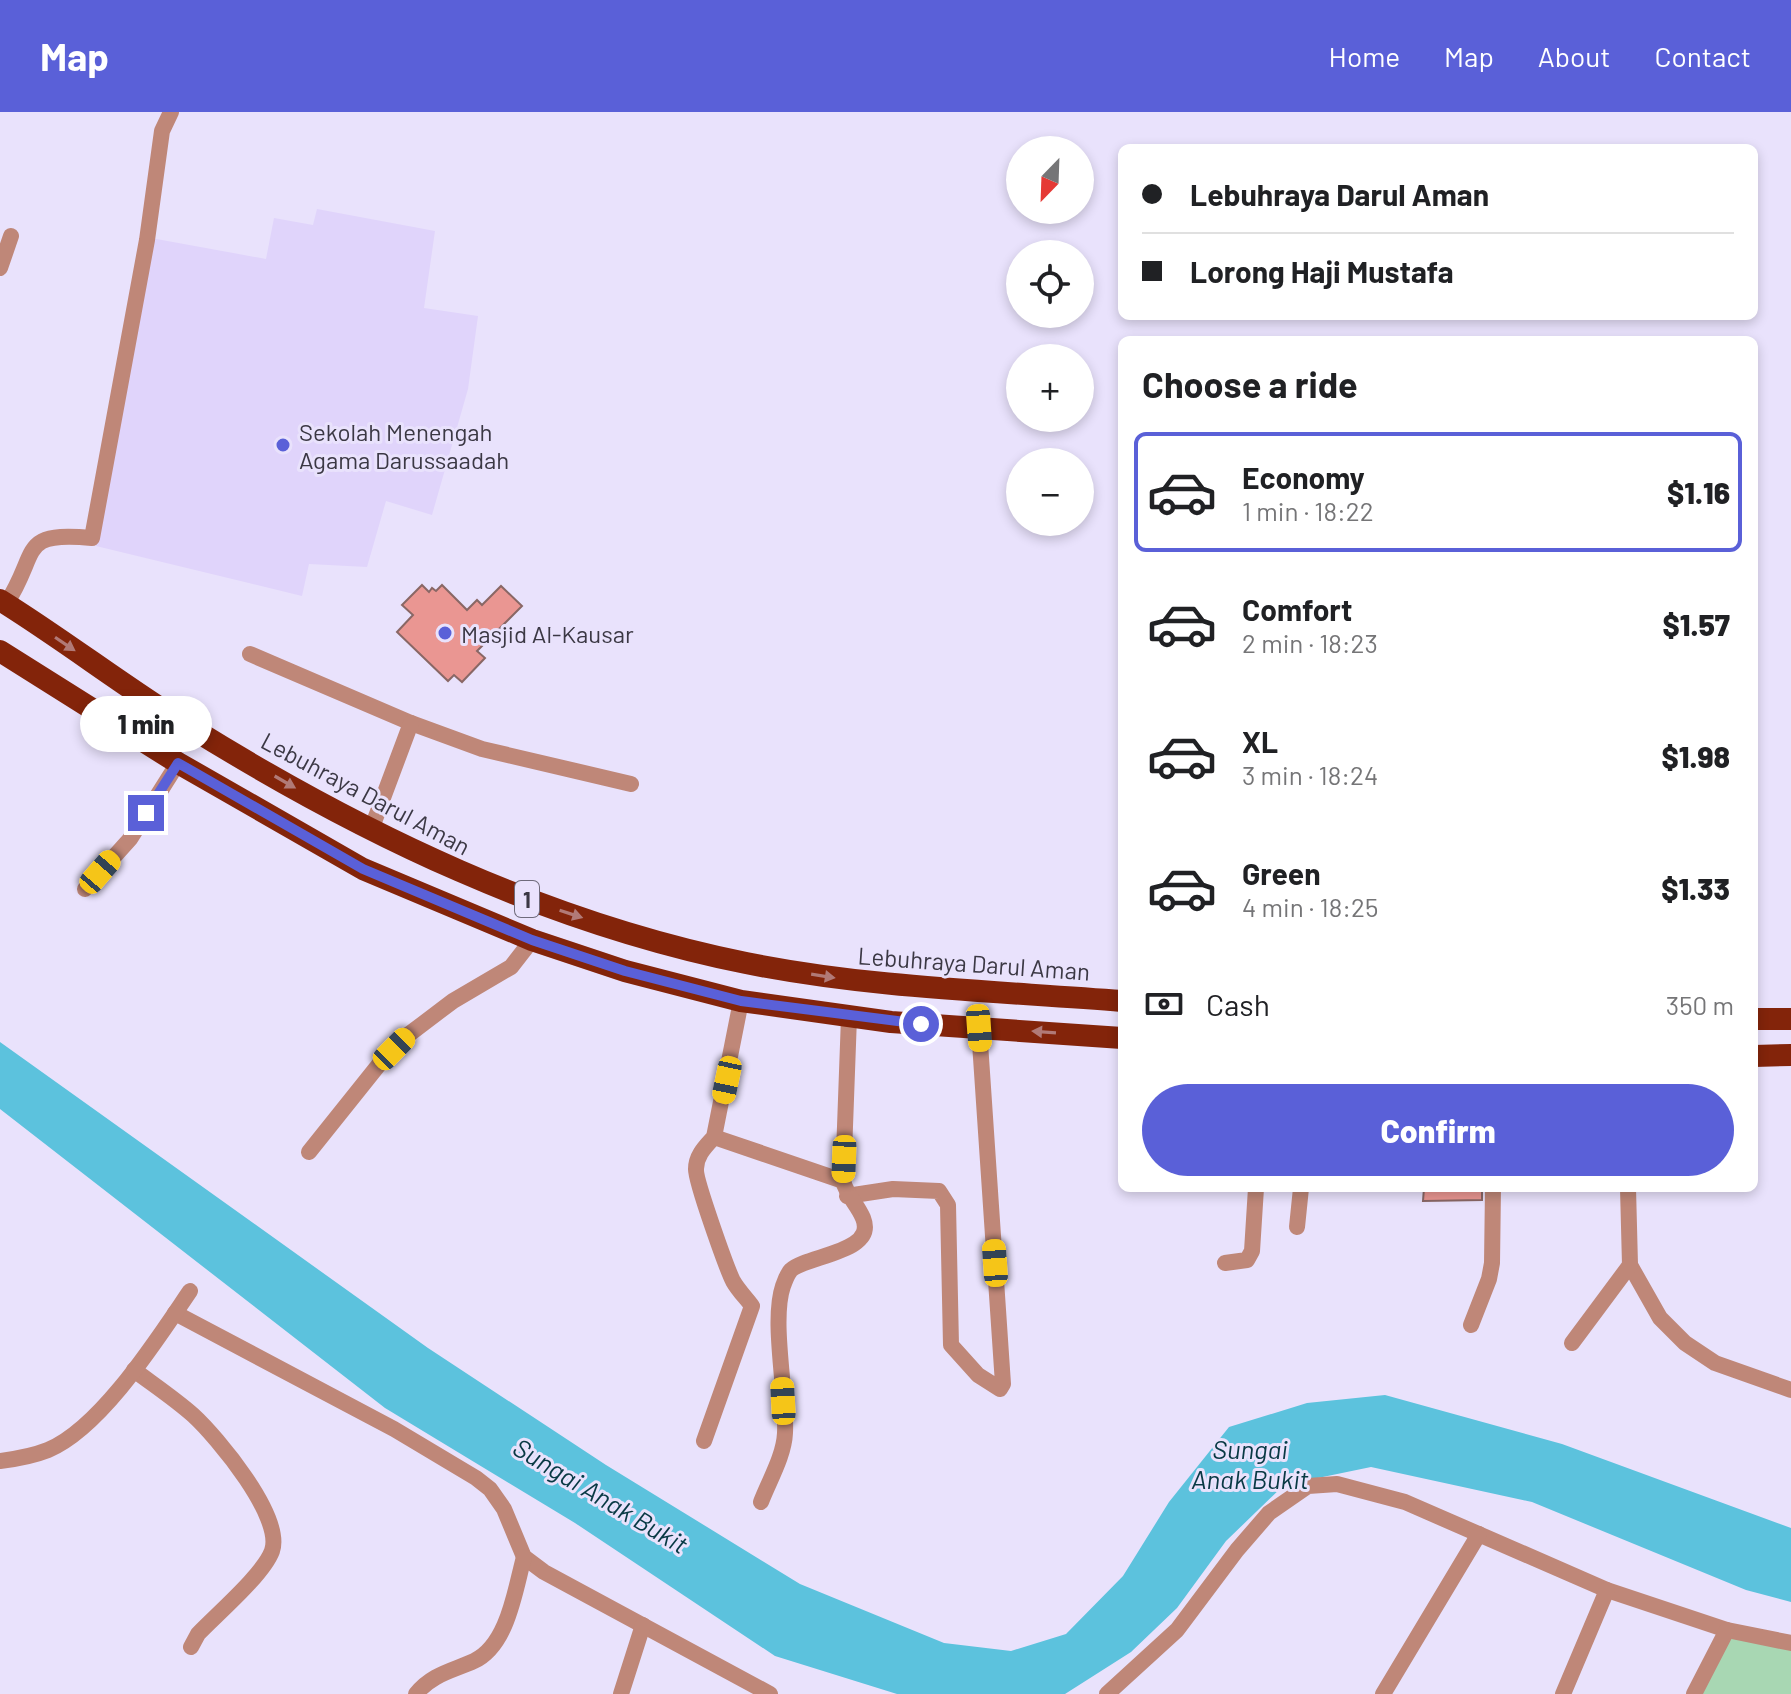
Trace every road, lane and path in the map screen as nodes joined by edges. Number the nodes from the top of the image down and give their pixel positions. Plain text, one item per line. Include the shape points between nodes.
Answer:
1 (171, 112) edge
2 (11, 236) dead end
3 (0, 268) edge
4 (3, 602) edge
5 (0, 651) edge
6 (250, 654) dead end
7 (411, 723) junction
8 (178, 763) junction
9 (631, 784) dead end
10 (371, 830) junction
11 (85, 889) dead end
12 (532, 940) junction
13 (741, 1001) junction
14 (1115, 1003) edge
15 (849, 1017) junction
16 (1758, 1019) edge
17 (1791, 1019) edge
18 (979, 1028) junction
19 (1118, 1038) edge
20 (1791, 1055) edge
21 (1758, 1056) edge
22 (714, 1137) junction
23 (309, 1152) dead end
24 (845, 1188) junction
25 (1256, 1192) edge
26 (1301, 1192) edge
27 (1493, 1192) edge
28 (1628, 1192) edge
29 (1297, 1227) dead end
30 (1225, 1263) dead end
31 (1630, 1265) junction
32 (190, 1291) dead end
33 (175, 1313) junction
34 (1471, 1325) dead end
35 (1572, 1343) dead end
36 (134, 1370) junction
37 (1791, 1390) edge
38 (704, 1441) dead end
39 (0, 1461) edge
40 (761, 1502) dead end
41 (1479, 1534) junction
42 (524, 1557) junction
43 (1607, 1590) junction
44 (643, 1625) junction
45 (1727, 1630) junction
46 (1791, 1643) edge
47 (191, 1647) dead end
48 (416, 1694) edge
49 (621, 1694) edge
50 (770, 1694) edge
51 (1107, 1694) edge
52 (1383, 1694) edge
53 (1563, 1694) edge
54 (1694, 1694) edge

1 - 4 street via 162,131 92,538 56,535 42,540
2 - 3 street
4 -> 10 highway, Lebuhraya Darul Aman / 1 via 193,729
5 - 8 highway, 1
6 - 7 street
7 - 9 street via 482,749
7 - 10 street
8 - 11 street via 130,839
8 - 12 highway, 1 via 363,869
10 -> 14 highway, Lebuhraya Darul Aman / 1 via 546,906 706,954 893,985
12 - 13 highway, 1
12 - 23 street via 511,967 408,1035
13 - 15 highway, 1
13 - 22 street
15 - 18 highway, 1
15 - 24 street
16 - 17 highway
19 -> 18 highway, 1
18 - 24 street via 1000,1389 988,1384 951,1345 945,1197 939,1191
20 - 21 highway
22 - 24 street
22 - 38 street via 701,1151 696,1168 700,1193 730,1275 752,1306
24 - 40 street via 863,1219 857,1242 792,1269 781,1292 785,1433
25 - 30 street via 1252,1251 1247,1260
26 - 29 street
27 - 34 street via 1489,1279
28 - 31 street
31 - 35 street
31 - 37 street via 1660,1318 1685,1343 1715,1363
32 - 33 street
33 - 36 street
33 - 42 street via 476,1478 504,1509
36 - 39 street via 74,1435 49,1450
36 - 47 street via 217,1439 250,1486 272,1532 273,1549 262,1566
41 - 43 street
41 - 51 street via 1365,1490 1337,1484 1308,1486 1269,1513 1177,1630
41 - 52 street
42 - 44 street
42 - 48 street via 491,1650 435,1675
43 - 45 street
43 - 53 street
44 - 49 street
44 - 50 street
45 - 46 street
45 - 54 street

